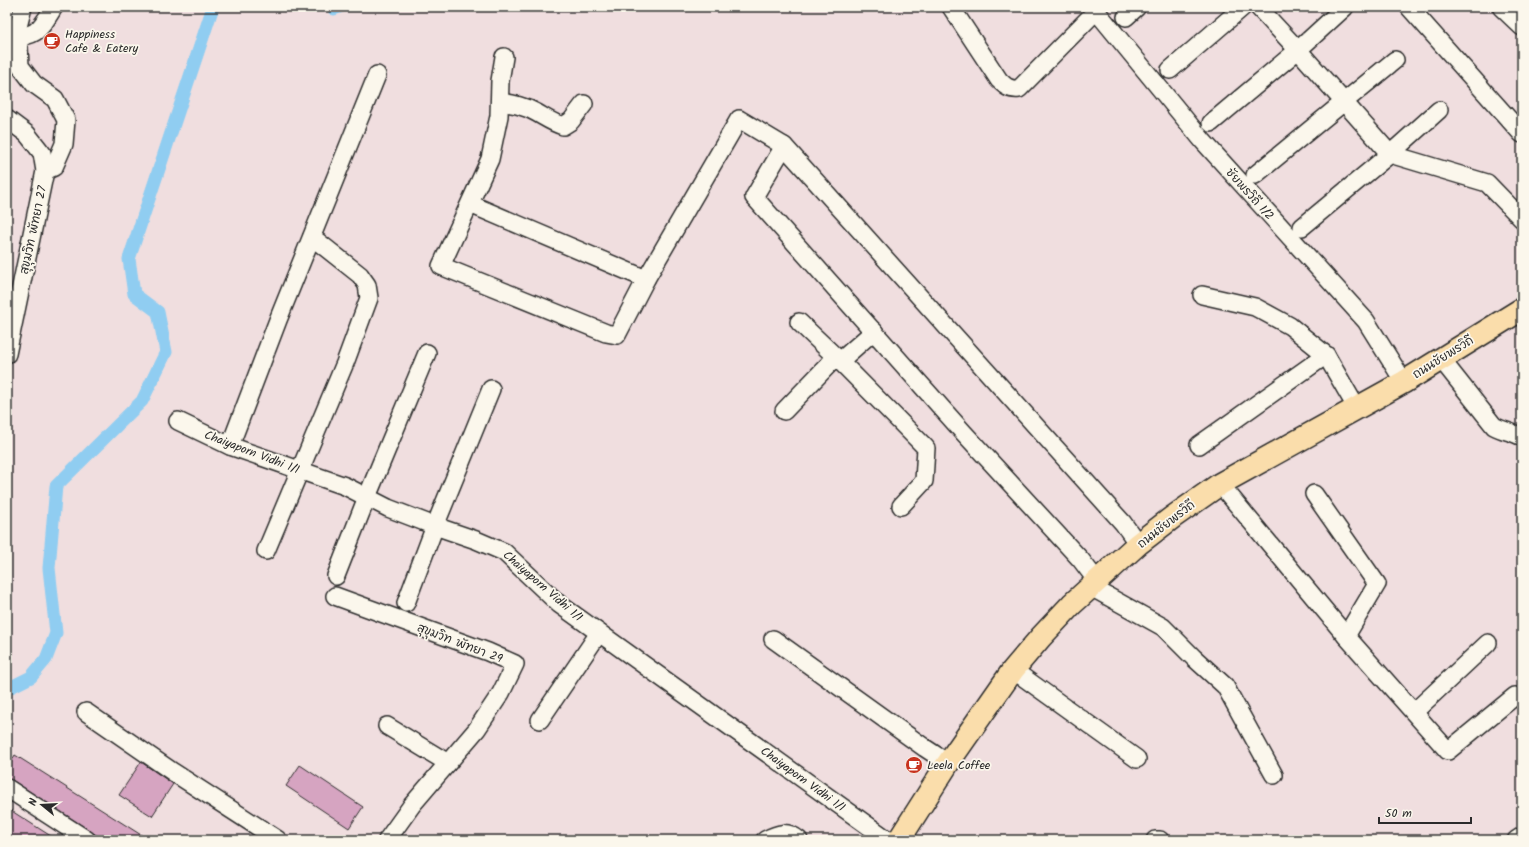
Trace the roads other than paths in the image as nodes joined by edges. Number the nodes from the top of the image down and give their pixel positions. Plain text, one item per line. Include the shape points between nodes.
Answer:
1 (23, 7) edge
2 (54, 7) edge
3 (951, 7) edge
4 (1243, 7) edge
5 (1258, 7) edge
6 (1345, 7) edge
7 (1409, 7) edge
8 (1501, 7) edge
9 (1095, 9) edge
10 (1522, 27) edge
11 (13, 38) edge
12 (1298, 50) junction
13 (504, 57) dead end
14 (1395, 60) dead end
15 (1170, 70) dead end
16 (377, 75) dead end
17 (500, 102) junction
18 (1343, 102) junction
19 (584, 104) dead end
20 (1439, 110) dead end
21 (7, 120) edge
22 (1211, 123) dead end
23 (1522, 134) edge
24 (784, 146) junction
25 (1390, 154) junction
26 (45, 172) junction
27 (1255, 175) dead end
28 (470, 204) junction
29 (1522, 219) edge
30 (1302, 227) dead end
31 (312, 237) junction
32 (646, 279) junction
33 (1202, 295) dead end
34 (1522, 309) edge
35 (799, 322) dead end
36 (874, 331) junction
37 (427, 353) dead end
38 (7, 354) edge
39 (1326, 355) junction
40 (1441, 358) junction
41 (838, 359) junction
42 (1404, 382) junction
43 (491, 389) dead end
44 (1356, 408) junction
45 (784, 411) dead end
46 (178, 421) dead end
47 (1522, 437) edge
48 (1199, 445) dead end
49 (230, 446) junction
50 (300, 470) junction
51 (1229, 479) junction
52 (1314, 494) dead end
53 (367, 497) junction
54 (901, 506) dead end
55 (435, 526) junction
56 (1138, 544) junction
57 (266, 551) dead end
58 (336, 576) dead end
59 (1094, 584) junction
60 (335, 596) dead end
61 (406, 603) dead end
62 (599, 633) junction
63 (1346, 636) junction
64 (774, 639) dead end
65 (1488, 643) dead end
66 (1013, 670) junction
67 (1514, 696) dead end
68 (86, 712) dead end
69 (1414, 712) junction
70 (540, 720) dead end
71 (387, 726) dead end
72 (1137, 759) dead end
73 (448, 763) junction
74 (948, 763) junction
75 (1274, 775) dead end
76 (7, 788) edge
77 (1522, 836) edge
78 (87, 840) edge
79 (278, 840) edge
80 (387, 840) edge
81 (765, 840) edge
82 (799, 840) edge
83 (888, 840) edge
84 (899, 840) edge
85 (1154, 840) edge
86 (1160, 840) edge
87 (1516, 840) edge

1 - 11 street
2 - 11 street via 40,29 29,35
3 - 9 street via 999,80 1006,88 1013,90 1018,89
4 - 15 street
5 - 12 street
6 - 12 street
7 - 23 street
8 - 10 street
9 - 42 street, ชัยพรวิถี 1/2 via 1202,141 1366,321
11 - 26 street via 20,66 34,84 55,99 66,120 64,144 54,166
12 - 18 street
12 - 22 street
13 - 17 street
14 - 18 street
16 - 31 street
17 - 19 street via 518,105 563,126 572,121
17 - 28 street via 490,159
18 - 25 street
18 - 27 street
20 - 25 street
21 - 26 street, สุขุมวิท พัทยา 27 via 27,134 42,153
24 - 32 street via 739,119
24 - 36 street via 754,197
24 - 56 street via 1123,523
25 - 29 street via 1488,183
25 - 30 street
26 - 38 street, สุขุมวิท พัทยา 27
28 - 32 street
28 - 32 street via 441,266 606,333 617,335
31 - 49 street
31 - 50 street via 360,275 367,285 368,298 345,363
33 - 39 street via 1255,307 1290,326
34 - 40 main road, ถนนชัยพรวิถี
35 - 41 street
36 - 41 street
36 - 59 street via 1081,560
37 - 53 street
39 - 44 street
39 - 48 street
40 - 42 main road, ถนนชัยพรวิถี
40 - 47 street via 1494,426
41 - 45 street
41 - 54 street via 926,448 924,481
42 - 44 main road, ถนนชัยพรวิถี
43 - 55 street
44 - 51 main road, ถนนชัยพรวิถี
46 - 49 street, Chaiyaporn Vidhi 1/1
49 - 50 street, Chaiyaporn Vidhi 1/1
50 - 53 street, Chaiyaporn Vidhi 1/1
50 - 57 street
51 - 56 main road, ถนนชัยพรวิถี
51 - 63 street
52 - 63 street via 1376,584
53 - 55 street, Chaiyaporn Vidhi 1/1
53 - 58 street
55 - 61 street
55 - 62 street, Chaiyaporn Vidhi 1/1 via 504,552 559,604
56 - 59 main road, ถนนชัยพรวิถี
59 - 66 main road, ถนนชัยพรวิถี via 1072,604
59 - 75 street via 1163,627 1225,686
60 - 73 street, สุขุมวิท พัทยา 29 via 515,664 501,693 477,729
62 - 70 street
62 - 83 street, Chaiyaporn Vidhi 1/1
63 - 69 street
64 - 74 street
65 - 69 street
66 - 72 street
66 - 74 main road, ถนนชัยพรวิถี
67 - 69 street via 1448,751
68 - 79 street
71 - 73 street
73 - 80 street, สุขุมวิท พัทยา 29 via 412,805
74 - 84 main road, ถนนชัยพรวิถี
76 - 78 street
77 - 87 street
81 - 82 street via 785,832
85 - 86 street

